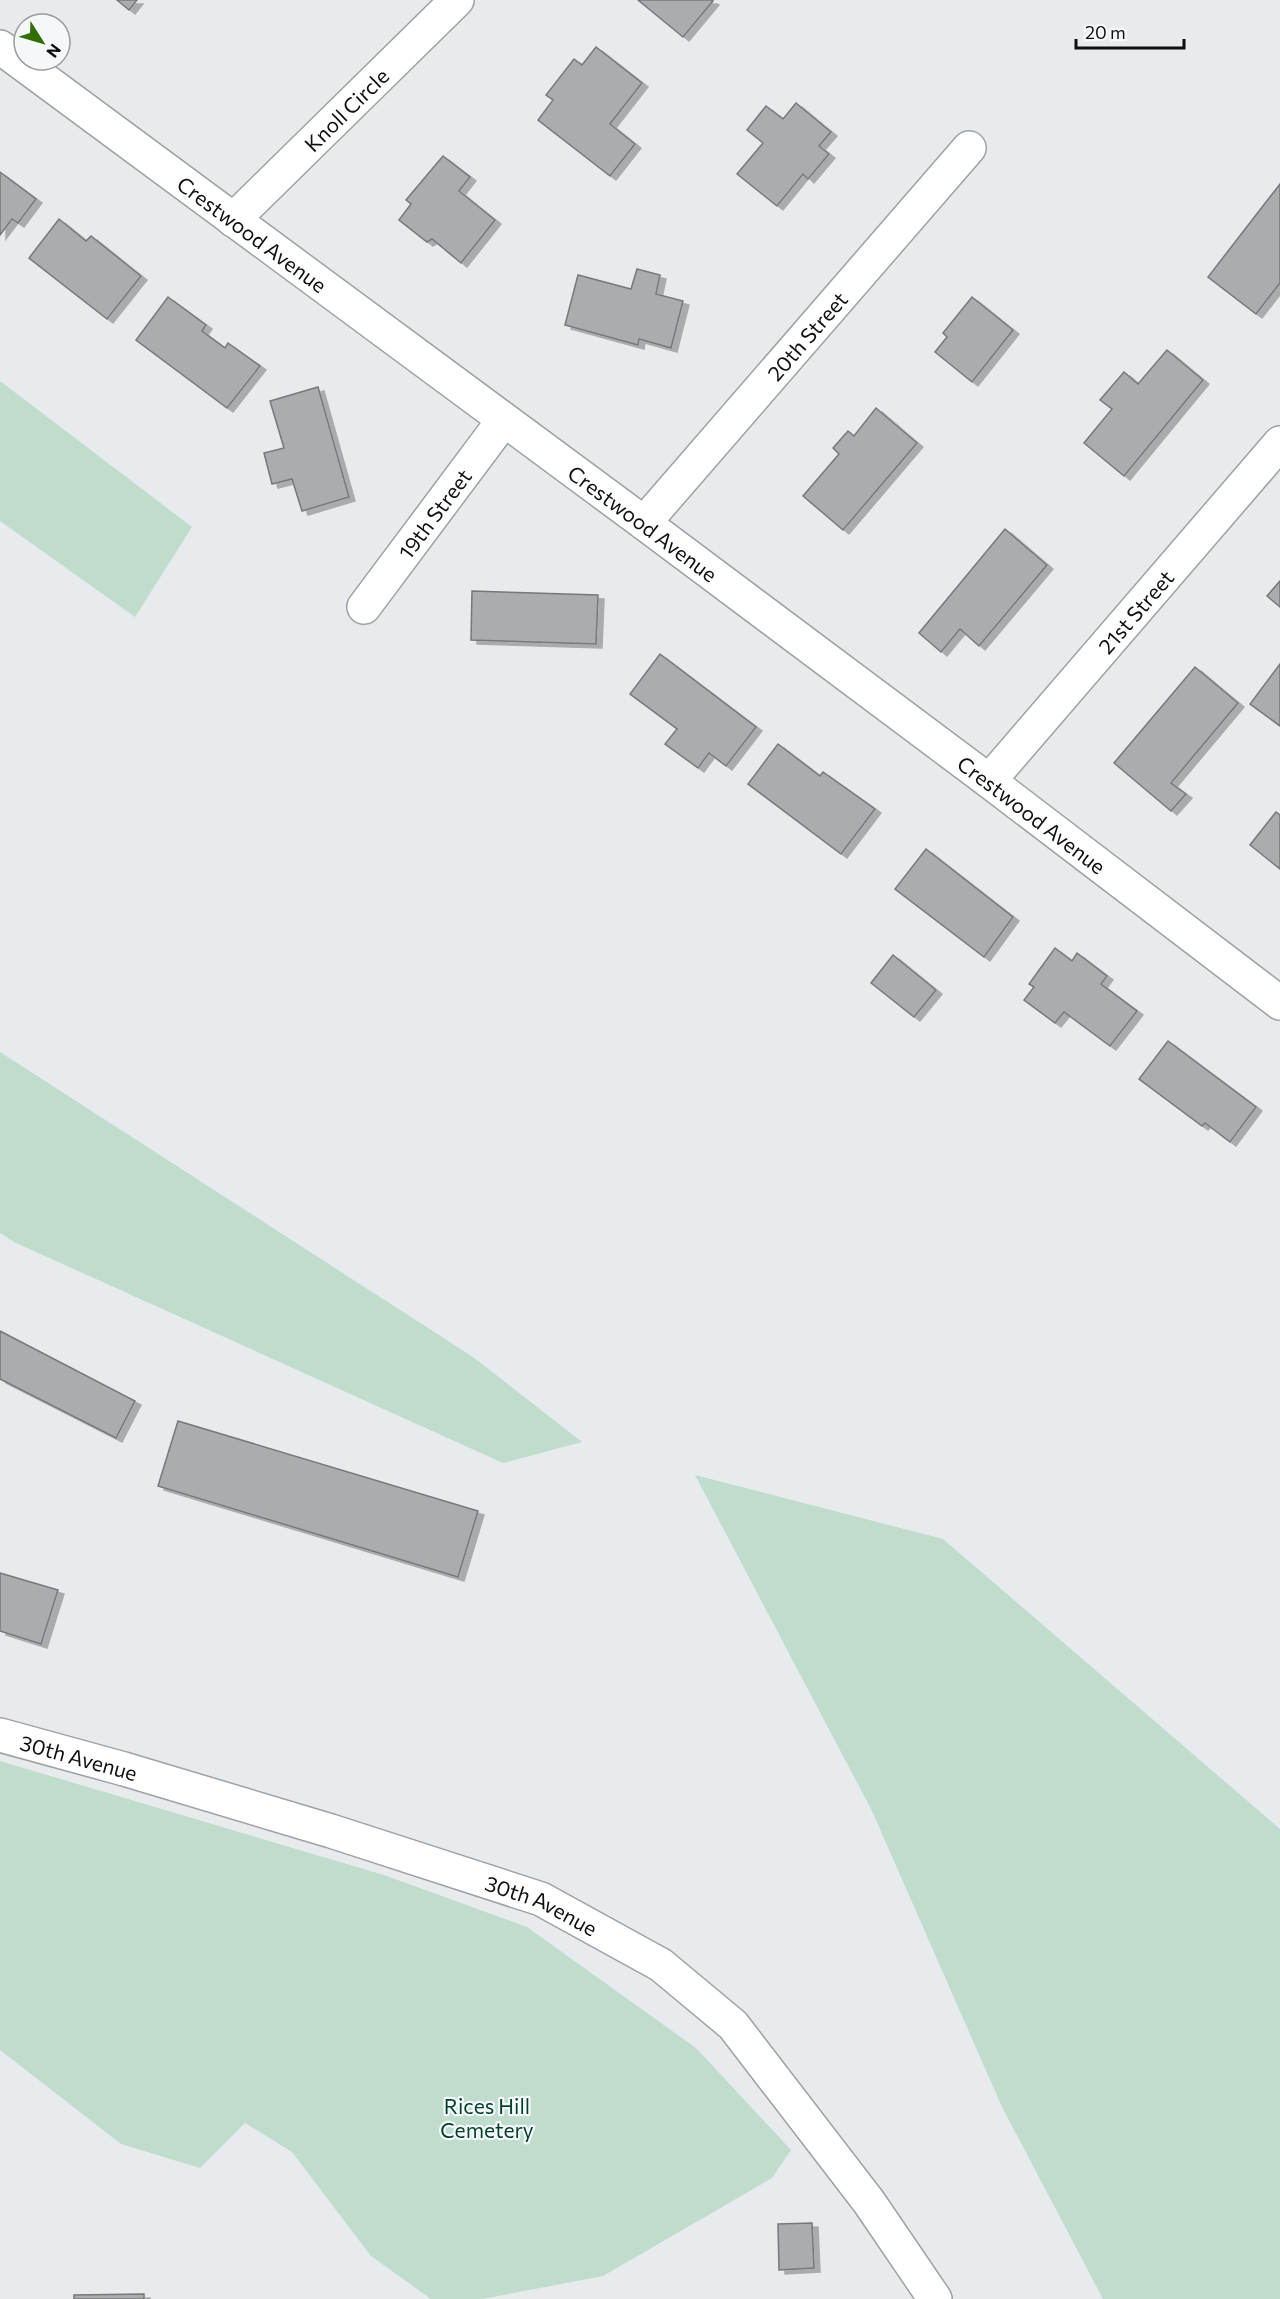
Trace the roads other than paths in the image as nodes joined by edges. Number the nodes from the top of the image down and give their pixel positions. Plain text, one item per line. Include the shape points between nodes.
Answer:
1 (457, 0) edge
2 (0, 47) edge
3 (969, 148) dead end
4 (233, 220) junction
5 (503, 421) junction
6 (1280, 443) edge
7 (644, 523) junction
8 (364, 608) dead end
9 (989, 781) junction
10 (1280, 1003) edge
11 (0, 1735) edge
12 (935, 2299) edge

1 - 4 street, Knoll Circle
2 - 4 street, Crestwood Avenue
3 - 7 street, 20th Street
4 - 5 street, Crestwood Avenue
5 - 7 street, Crestwood Avenue
5 - 8 street, 19th Street
6 - 9 street, 21st Street
7 - 9 street, Crestwood Avenue
9 - 10 street, Crestwood Avenue
11 - 12 street, 30th Avenue via 331,1831 541,1899 661,1965 733,2025 869,2202

